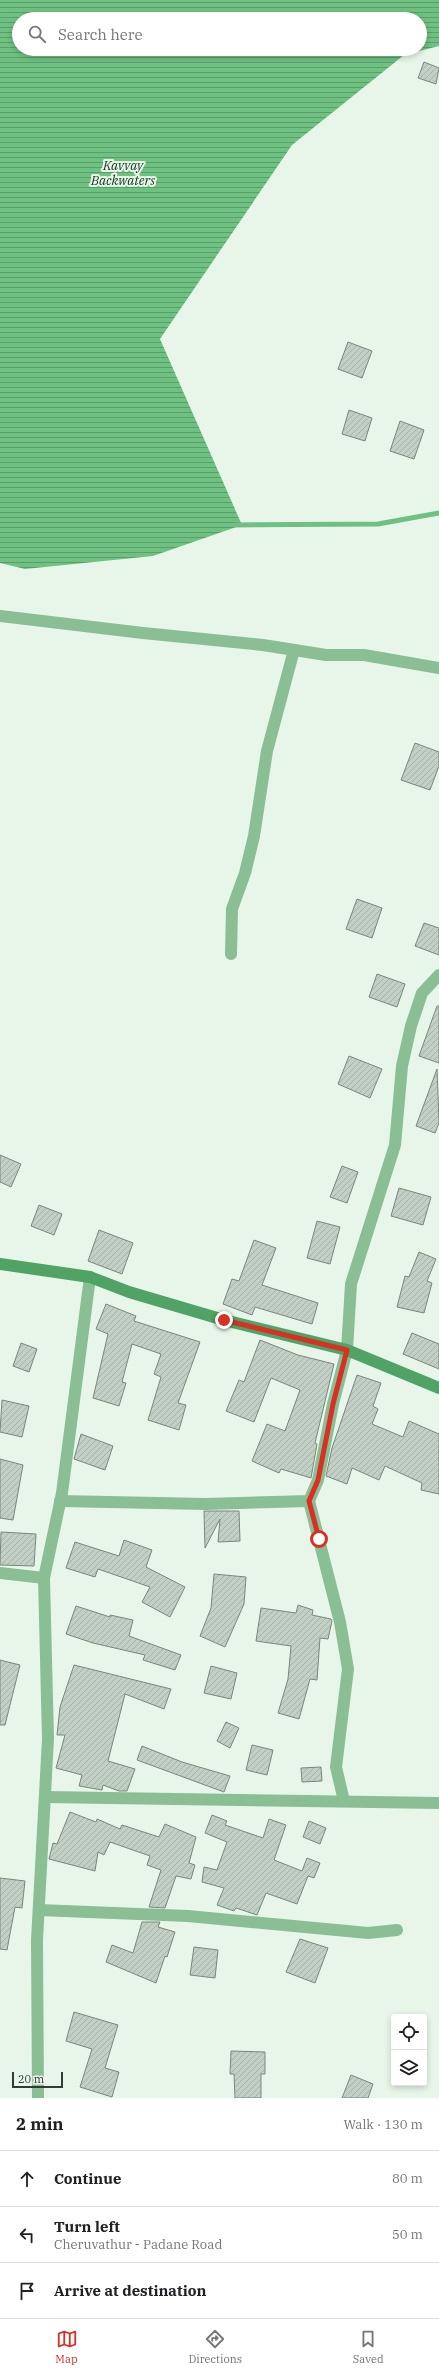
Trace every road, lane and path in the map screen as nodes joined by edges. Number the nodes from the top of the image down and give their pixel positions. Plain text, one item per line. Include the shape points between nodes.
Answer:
1 (0, 616) edge
2 (294, 650) junction
3 (439, 668) edge
4 (231, 954) dead end
5 (439, 975) edge
6 (0, 1264) edge
7 (90, 1277) junction
8 (347, 1350) junction
9 (439, 1388) edge
10 (60, 1501) junction
11 (309, 1501) junction
12 (0, 1573) edge
13 (44, 1578) junction
14 (45, 1797) junction
15 (344, 1801) junction
16 (439, 1803) edge
17 (39, 1910) junction
18 (397, 1930) dead end
19 (38, 2098) edge

1 - 2 street
2 - 3 street via 326,656 364,655
2 - 4 street via 268,751 254,836 245,873 232,909
5 - 8 street via 422,993 411,1026 402,1066 394,1145 351,1284
6 - 7 main road
7 - 8 main road via 129,1292 224,1320
7 - 10 street
8 - 9 main road
8 - 11 street via 318,1480
10 - 11 street via 206,1504
10 - 13 street
11 - 15 street via 338,1615 348,1669 336,1767
12 - 13 street
13 - 14 street via 48,1739
14 - 15 street
14 - 17 street
15 - 16 street
17 - 18 street via 188,1916 368,1933
17 - 19 street

